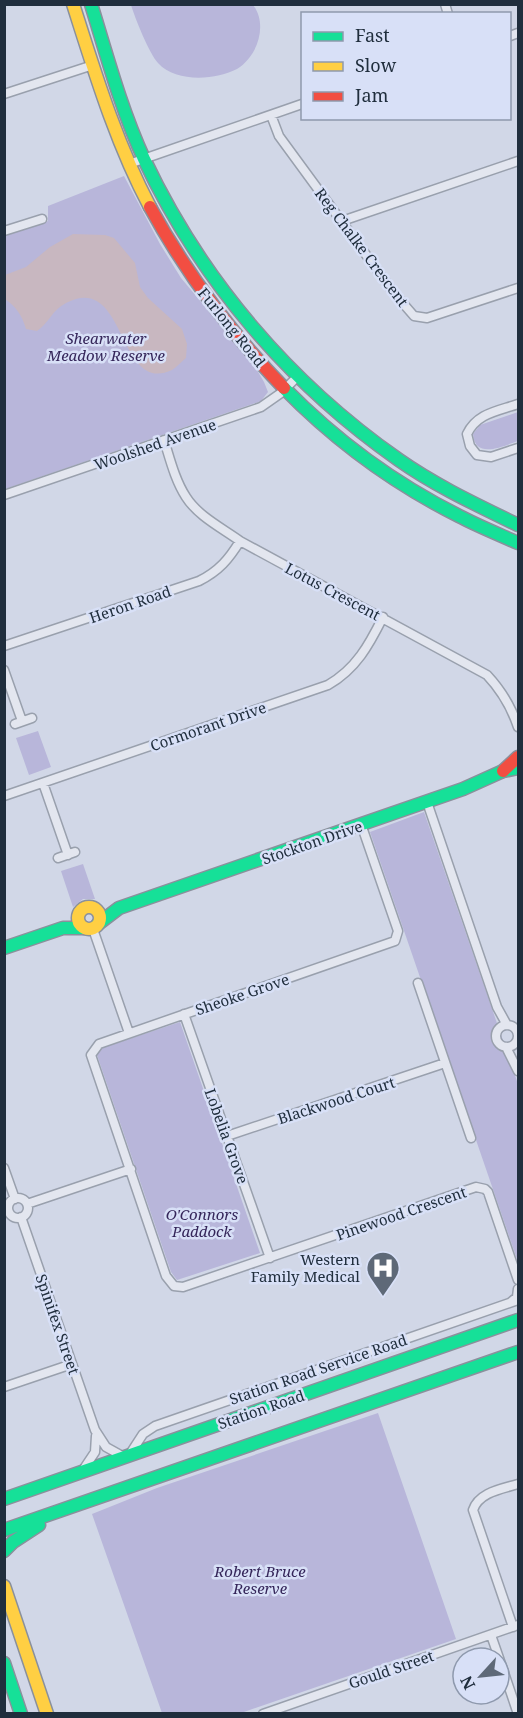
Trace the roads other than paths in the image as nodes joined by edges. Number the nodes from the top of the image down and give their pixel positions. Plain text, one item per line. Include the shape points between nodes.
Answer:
1 (73, 4) edge
2 (91, 4) edge
3 (93, 65) junction
4 (4, 94) edge
5 (301, 105) edge
6 (271, 115) junction
7 (144, 158) junction
8 (519, 161) edge
9 (129, 164) junction
10 (42, 219) dead end
11 (342, 221) junction
12 (4, 231) edge
13 (519, 288) edge
14 (296, 378) junction
15 (285, 389) junction
16 (519, 404) edge
17 (164, 440) junction
18 (519, 448) edge
19 (4, 495) edge
20 (519, 525) edge
21 (240, 541) junction
22 (519, 543) edge
23 (383, 617) junction
24 (4, 646) edge
25 (4, 670) edge
26 (32, 718) dead end
27 (519, 727) edge
28 (518, 757) edge
29 (519, 768) edge
30 (503, 771) junction
31 (43, 783) junction
32 (4, 796) edge
33 (427, 802) junction
34 (362, 824) junction
35 (58, 858) dead end
36 (119, 908) junction
37 (94, 909) junction
38 (80, 914) junction
39 (92, 927) junction
40 (63, 928) junction
41 (4, 948) edge
42 (418, 983) dead end
43 (184, 1014) junction
44 (503, 1026) junction
45 (129, 1033) junction
46 (515, 1037) edge
47 (445, 1063) junction
48 (518, 1069) edge
49 (227, 1136) junction
50 (471, 1138) dead end
51 (4, 1168) edge
52 (131, 1169) junction
53 (15, 1199) junction
54 (27, 1204) junction
55 (7, 1212) edge
56 (21, 1217) junction
57 (270, 1258) junction
58 (518, 1281) edge
59 (519, 1289) edge
60 (515, 1301) edge
61 (519, 1320) edge
62 (519, 1352) edge
63 (72, 1364) junction
64 (4, 1387) edge
65 (95, 1430) junction
66 (127, 1456) junction
67 (82, 1471) junction
68 (519, 1484) edge
69 (4, 1499) edge
70 (63, 1509) junction
71 (4, 1530) edge
72 (4, 1551) edge
73 (4, 1586) edge
74 (516, 1626) edge
75 (491, 1635) junction
76 (495, 1646) edge
77 (4, 1663) edge
78 (511, 1693) edge
79 (21, 1713) edge
80 (47, 1713) edge
81 (263, 1713) edge
82 (518, 1713) edge

1 - 3 main road, Furlong Road
2 - 7 main road, Furlong Road
3 - 4 street
3 - 9 main road, Furlong Road
5 - 6 street
6 - 7 street
6 - 11 street, Reg Chalke Crescent via 279,136
7 - 9 street
7 - 14 main road, Furlong Road via 189,243 217,285
8 - 11 street
9 - 15 main road, Furlong Road via 182,262 214,308
10 - 12 street
11 - 13 street, Reg Chalke Crescent via 414,316 428,318
14 - 15 street, Woolshed Avenue
14 - 20 main road, Furlong Road via 387,453 446,490
15 - 17 street, Woolshed Avenue via 261,407
15 - 22 main road, Furlong Road via 351,446 414,490
16 - 18 street via 479,417 467,434 477,455 491,457
17 - 19 street, Woolshed Avenue
17 - 21 street, Lotus Crescent via 187,499
21 - 23 street, Lotus Crescent
21 - 24 street, Heron Road via 219,569 199,580
23 - 27 street, Lotus Crescent via 487,675 511,705
23 - 31 street, Cormorant Drive via 357,662 328,685
25 - 26 street via 18,723
28 - 30 main road, Stockton Drive
29 - 30 main road, Stockton Drive
30 - 33 main road, Stockton Drive
31 - 32 street, Cormorant Drive
31 - 35 street via 71,853
33 - 34 main road, Stockton Drive
33 - 44 street
34 - 36 main road, Stockton Drive
34 - 43 street, Sheoke Grove via 398,931 395,941
36 - 37 main road, Stockton Drive
36 - 39 main road, Stockton Drive
37 - 38 main road via 86,908
37 - 39 main road via 100,918
38 - 39 main road via 79,922
38 - 40 main road
39 - 40 main road
39 - 45 street
40 - 41 main road
42 - 47 street
43 - 45 street, Sheoke Grove
43 - 49 street, Lobelia Grove
44 - 46 street
44 - 46 street via 496,1033 500,1045
45 - 52 street, Sheoke Grove via 99,1044 91,1055
46 - 48 street
47 - 49 street, Blackwood Court
47 - 50 street
49 - 57 street, Lobelia Grove
51 - 53 street
52 - 54 street
52 - 57 street, Pinewood Crescent via 166,1276 174,1286 183,1287
53 - 54 street
53 - 55 street
54 - 56 street via 27,1214
55 - 56 street
56 - 63 street, Spinifex Street
57 - 58 street, Pinewood Crescent via 476,1187 488,1192
59 - 60 street
60 - 66 street, Station Road Service Road via 155,1426 143,1434
61 - 66 main road, Station Road
62 - 70 main road, Station Road
63 - 64 street
63 - 65 street, Spinifex Street
65 - 66 street, Spinifex Street via 106,1447
65 - 67 street, Spinifex Street via 95,1452
66 - 67 main road, Station Road
67 - 69 main road, Station Road
68 - 74 street via 482,1497 473,1510
70 - 71 main road, Station Road
70 - 72 main road via 21,1535
73 - 80 main road
74 - 75 street, Gould Street
75 - 76 street
75 - 81 street, Gould Street
77 - 79 main road
78 - 82 street

